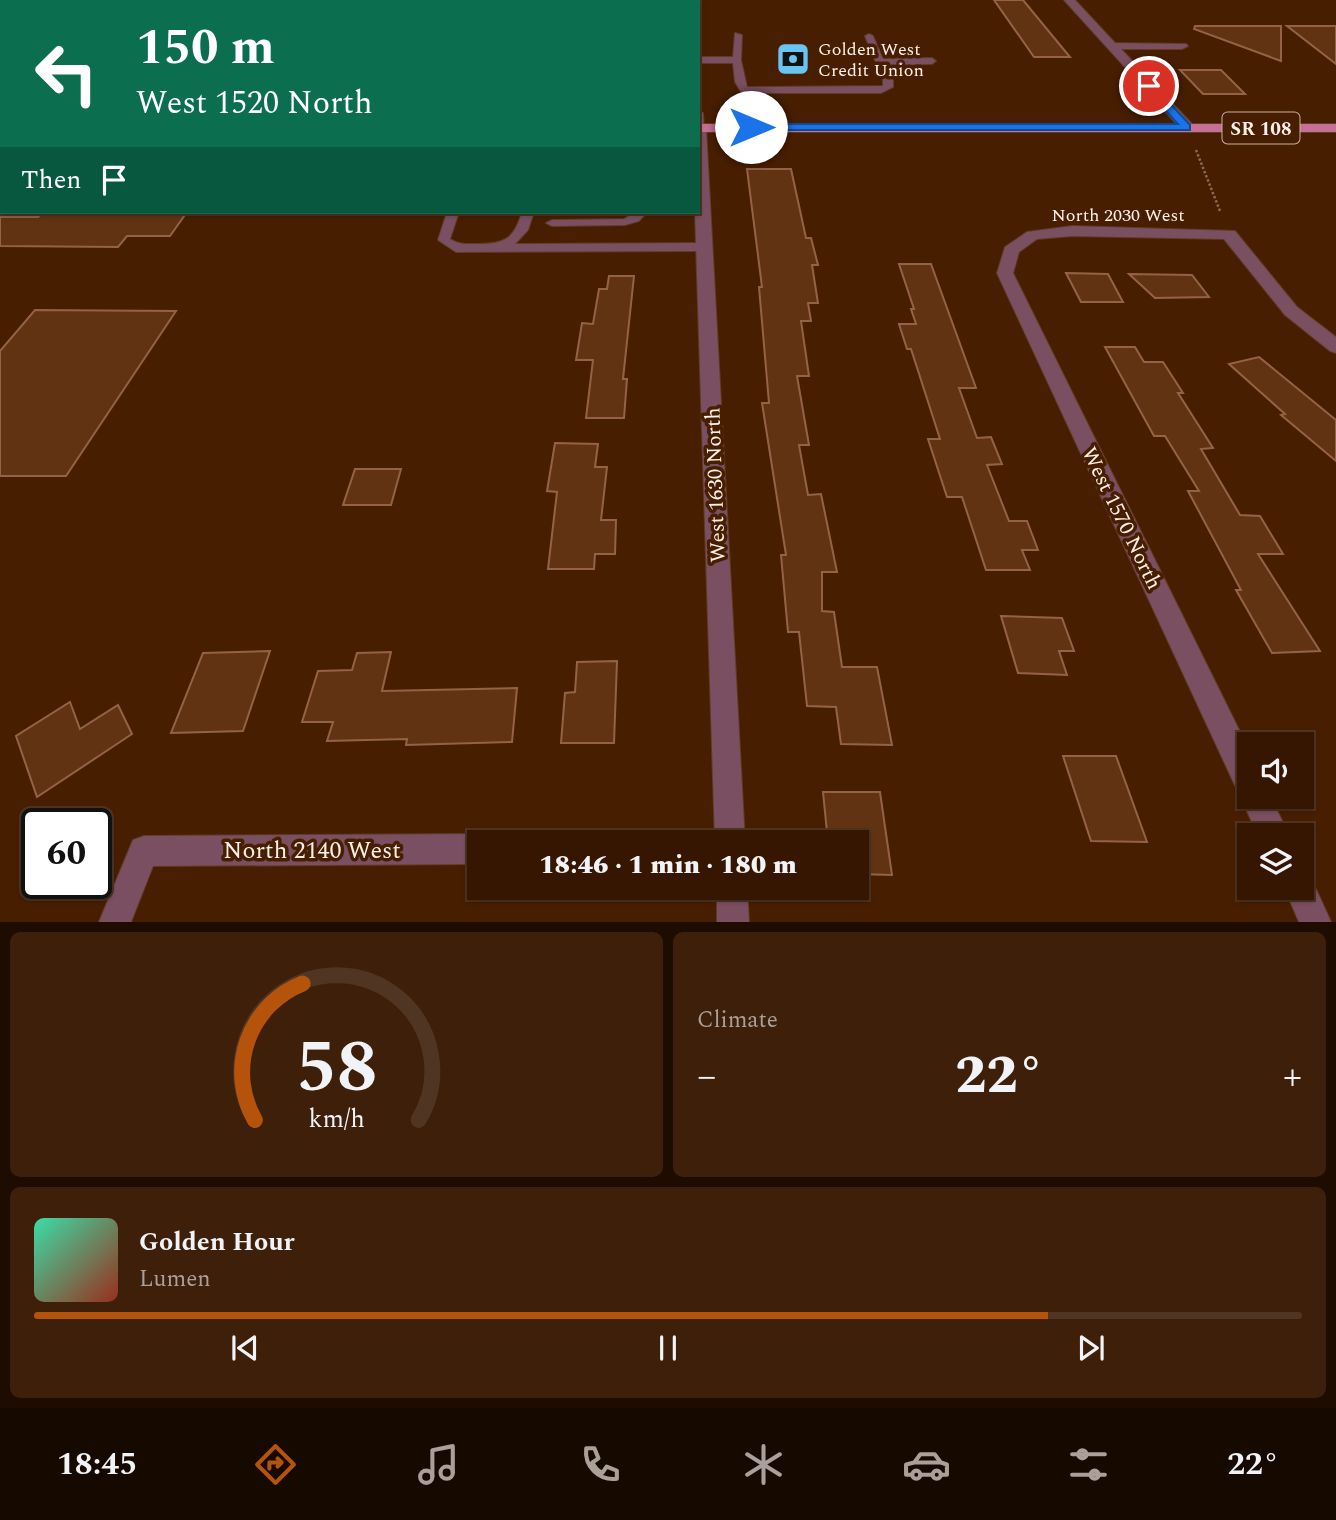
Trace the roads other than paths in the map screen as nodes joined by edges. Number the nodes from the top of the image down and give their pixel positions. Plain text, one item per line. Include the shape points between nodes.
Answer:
1 (1069, 0) edge
2 (738, 35) dead end
3 (869, 36) dead end
4 (1111, 46) junction
5 (1182, 46) dead end
6 (700, 60) edge
7 (737, 60) junction
8 (932, 61) dead end
9 (880, 62) junction
10 (700, 123) edge
11 (1187, 127) junction
12 (1336, 128) edge
13 (700, 144) edge
14 (452, 214) edge
15 (528, 214) edge
16 (639, 214) edge
17 (553, 217) edge
18 (705, 247) junction
19 (548, 249) junction
20 (494, 250) junction
21 (1011, 250) joint
22 (1336, 347) edge
23 (1237, 757) edge
24 (729, 830) edge
25 (467, 849) edge
26 (732, 900) edge
27 (1305, 900) edge
28 (115, 922) edge
29 (733, 922) edge
30 (1315, 922) edge

1 - 4 street
2 - 7 lane
3 - 9 lane
4 - 5 street
4 - 11 street
6 - 7 lane
7 - 9 lane via 744,90 760,91 881,90 888,87 888,80
8 - 9 lane
10 - 11 main road, SR 108
11 - 12 main road, SR 108
13 - 18 street, West 1630 North
14 - 20 lane via 444,240 448,245
15 - 20 lane via 519,237
16 - 17 lane via 625,222
17 - 19 lane
18 - 19 lane
18 - 24 street, West 1630 North
19 - 20 lane
21 - 22 street, North 2030 West via 1033,235 1072,231 1229,234 1291,311
21 - 23 street, West 1570 North via 1005,273
25 - 28 street, North 2140 West via 144,851
26 - 29 street
27 - 30 street

